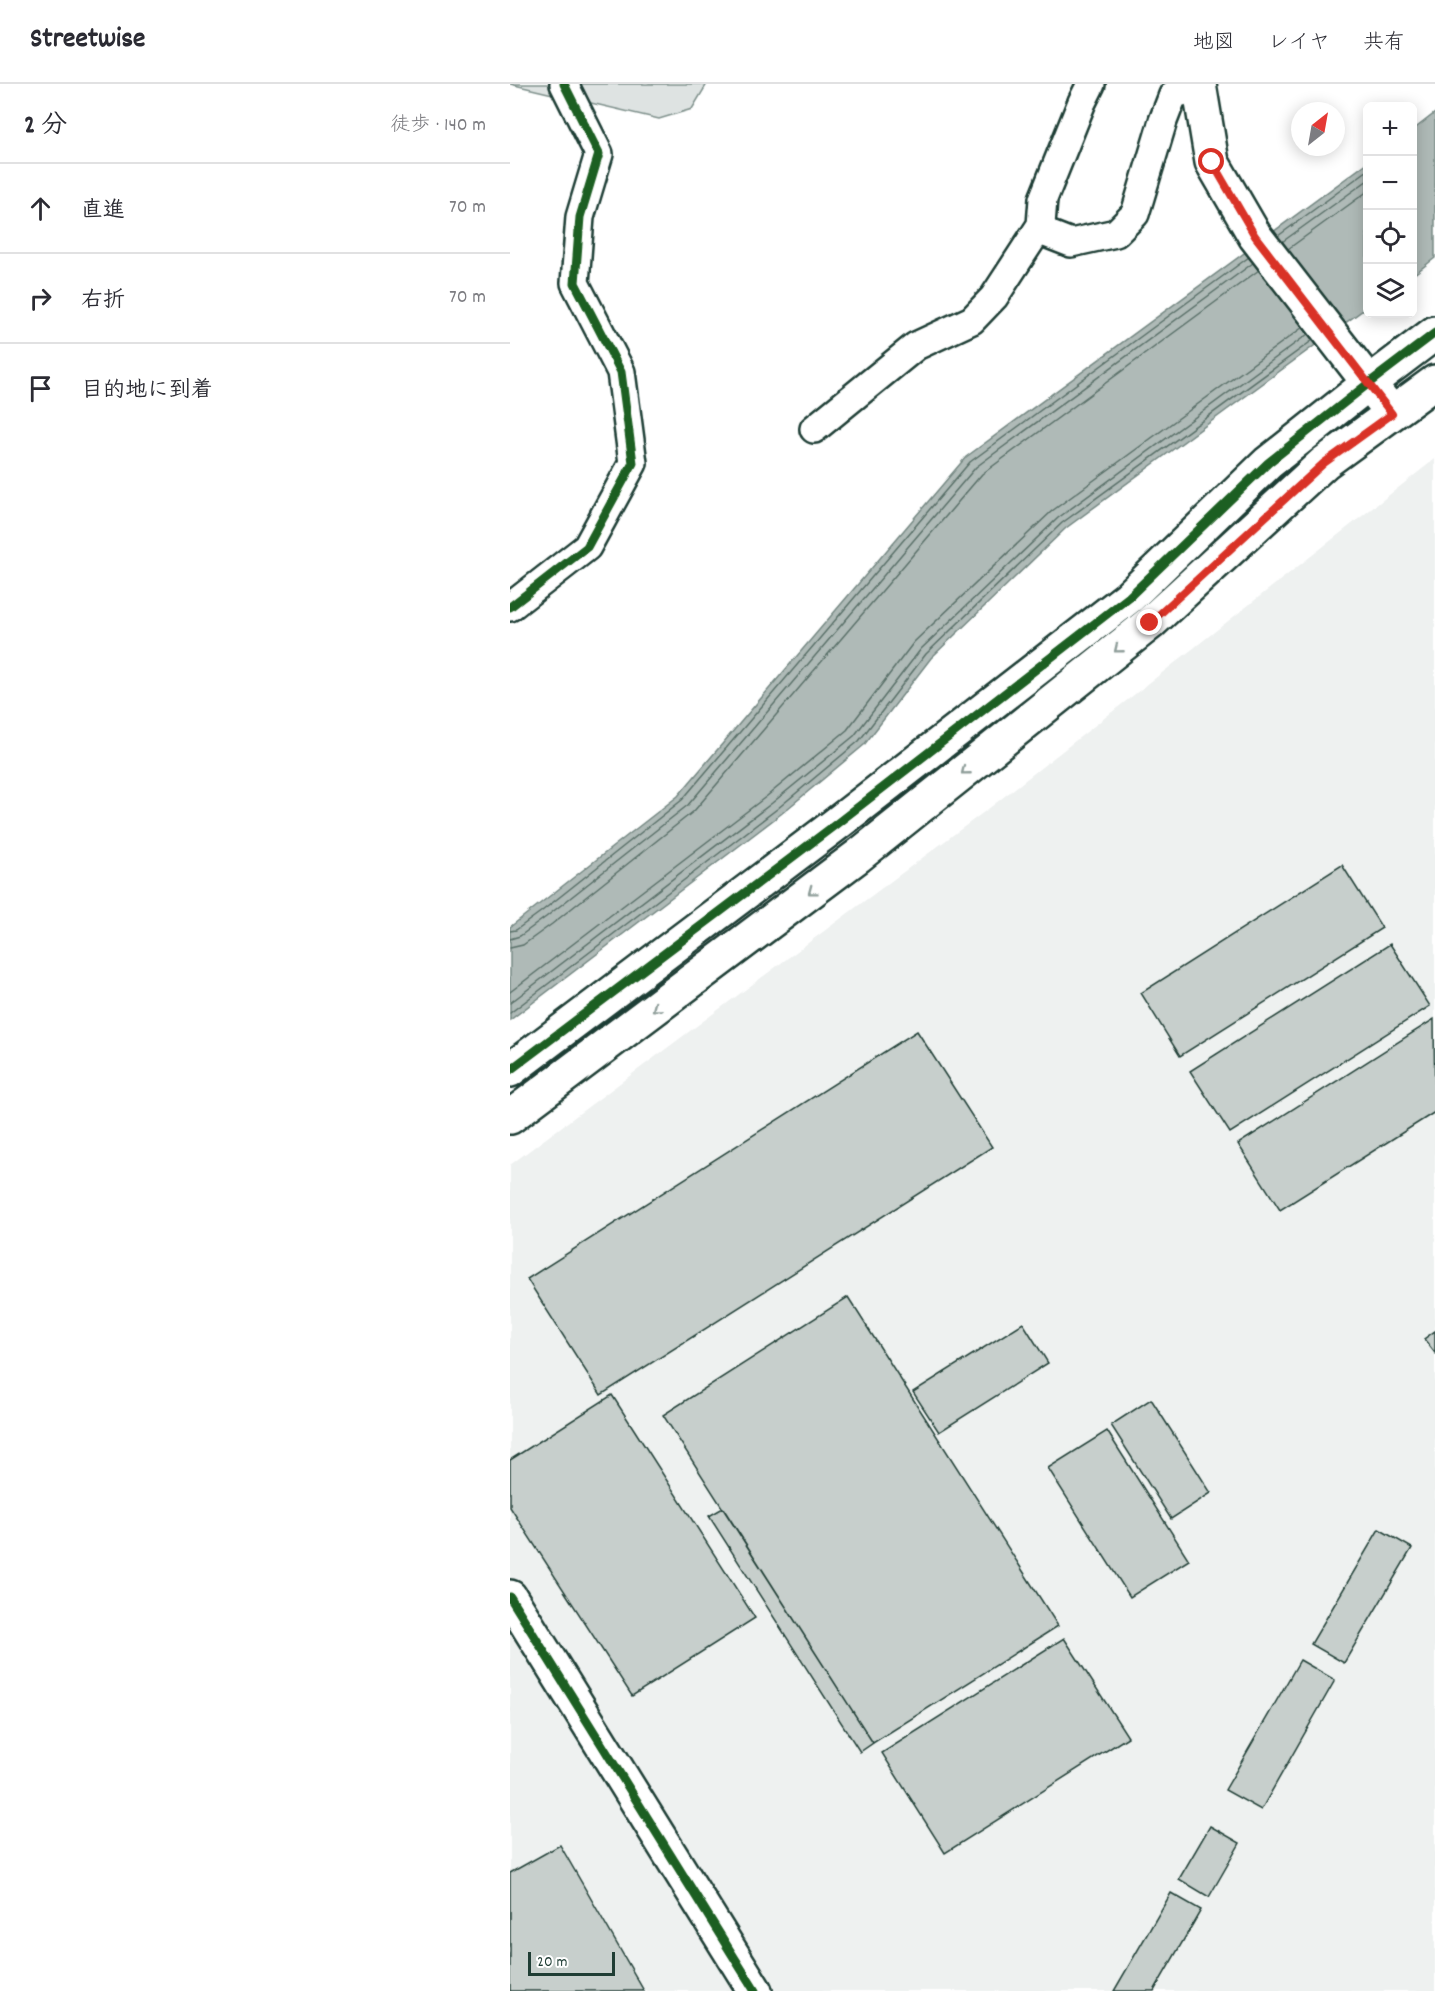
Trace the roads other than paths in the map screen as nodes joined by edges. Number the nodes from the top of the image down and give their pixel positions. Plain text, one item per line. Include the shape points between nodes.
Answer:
1 (564, 84) edge
2 (1091, 84) edge
3 (1198, 85) edge
4 (1041, 225) junction
5 (1435, 333) edge
6 (1359, 370) junction
7 (1435, 382) edge
8 (1392, 414) junction
9 (814, 429) dead end
10 (510, 607) edge
11 (510, 1070) edge
12 (510, 1117) edge
13 (510, 1597) edge
14 (755, 1991) edge

1 - 10 street via 599,154 580,217 575,283 621,372 633,463 587,547
2 - 4 street via 1043,199
3 - 4 street via 1173,95 1135,214 1116,233 1071,243 1048,234
3 - 6 street via 1212,162 1255,236
4 - 9 street via 994,297 972,320 916,346
5 - 6 street
6 - 8 street
6 - 11 street via 1129,597
7 - 8 street
8 -> 12 street via 1324,463 1150,623 858,856
13 - 14 street

